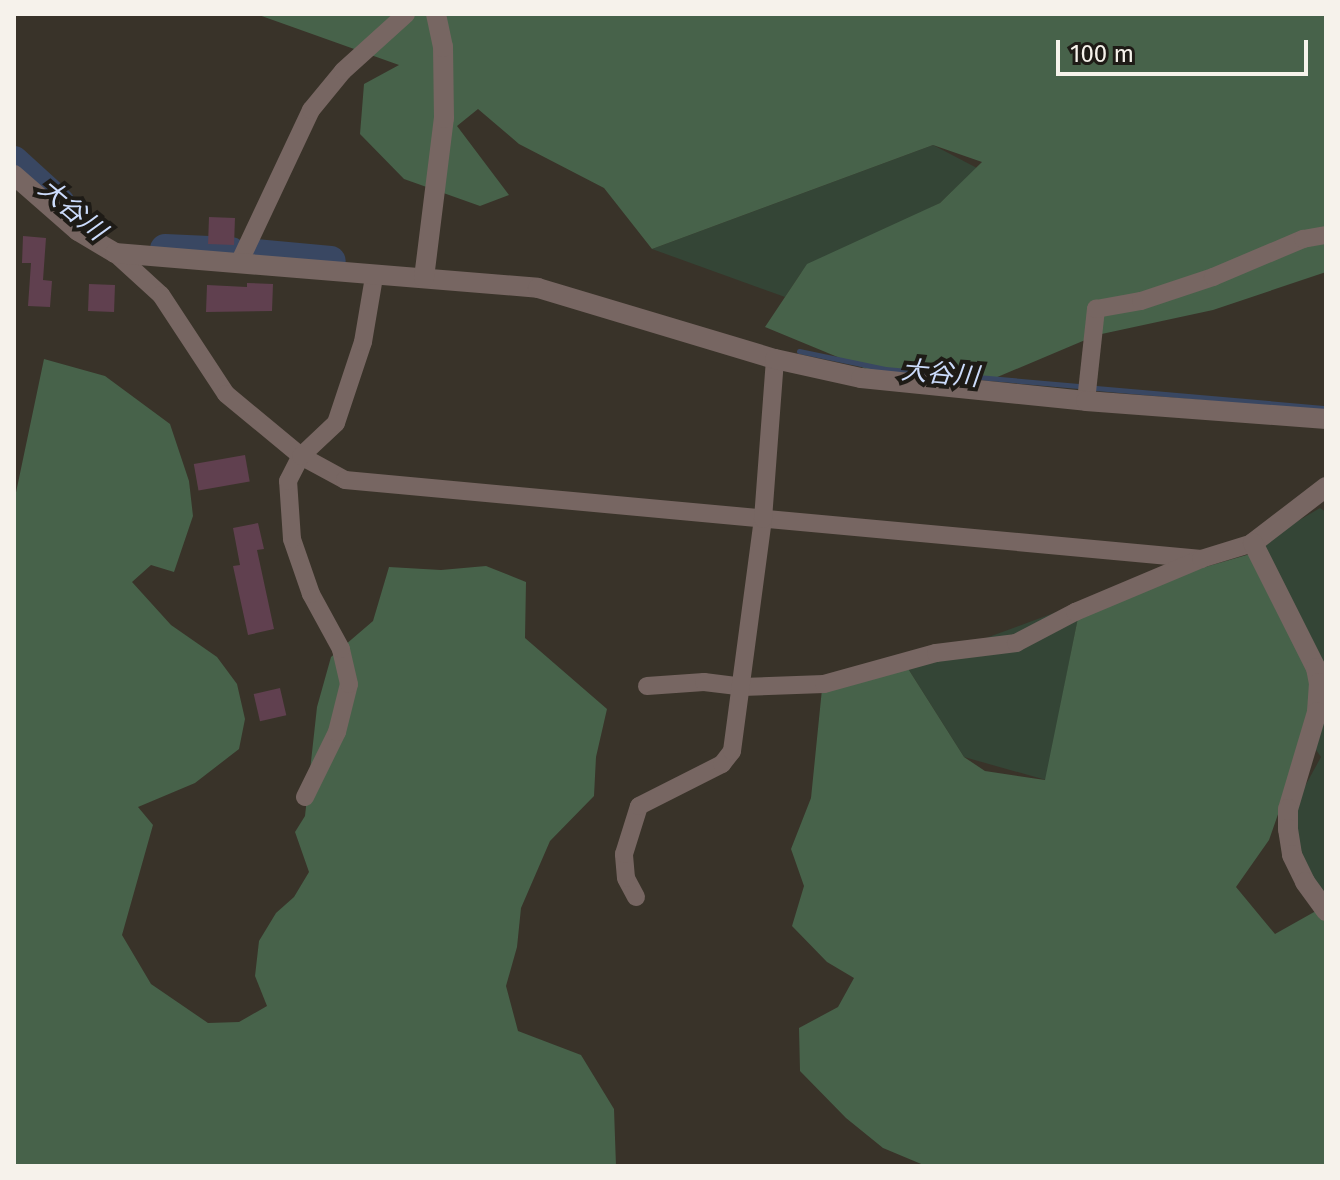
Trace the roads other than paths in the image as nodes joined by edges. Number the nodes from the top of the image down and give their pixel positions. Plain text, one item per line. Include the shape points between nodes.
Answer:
1 (406, 14) edge
2 (436, 14) edge
3 (14, 175) edge
4 (1326, 235) edge
5 (115, 253) junction
6 (239, 263) junction
7 (374, 277) junction
8 (424, 278) junction
9 (775, 359) junction
10 (1086, 401) junction
11 (1326, 419) edge
12 (301, 456) junction
13 (1326, 487) edge
14 (763, 519) junction
15 (1253, 543) junction
16 (1201, 559) junction
17 (647, 686) dead end
18 (742, 687) junction
19 (305, 797) dead end
20 (636, 897) dead end
21 (1326, 911) edge

1 - 6 street via 343,71 311,110
2 - 8 street via 443,47 444,118
3 - 5 street via 78,231
4 - 10 street via 1141,301 1096,309
5 - 6 street
5 - 12 street via 161,295 226,394
6 - 7 street
7 - 8 street
7 - 12 street via 360,353 336,423
8 - 9 street via 538,288
9 - 10 street via 861,378
9 - 14 street
10 - 11 street
12 - 14 street via 345,480
12 - 19 street via 288,481 292,539 311,594 341,649 349,684 337,732
13 - 15 street
14 - 16 street
14 - 18 street
15 - 16 street
15 - 21 street via 1316,668 1321,691 1288,817 1292,855
16 - 18 street via 1016,643 936,653 824,684
17 - 18 street via 704,682
18 - 20 street via 732,751 722,764 639,806 624,854 626,878

